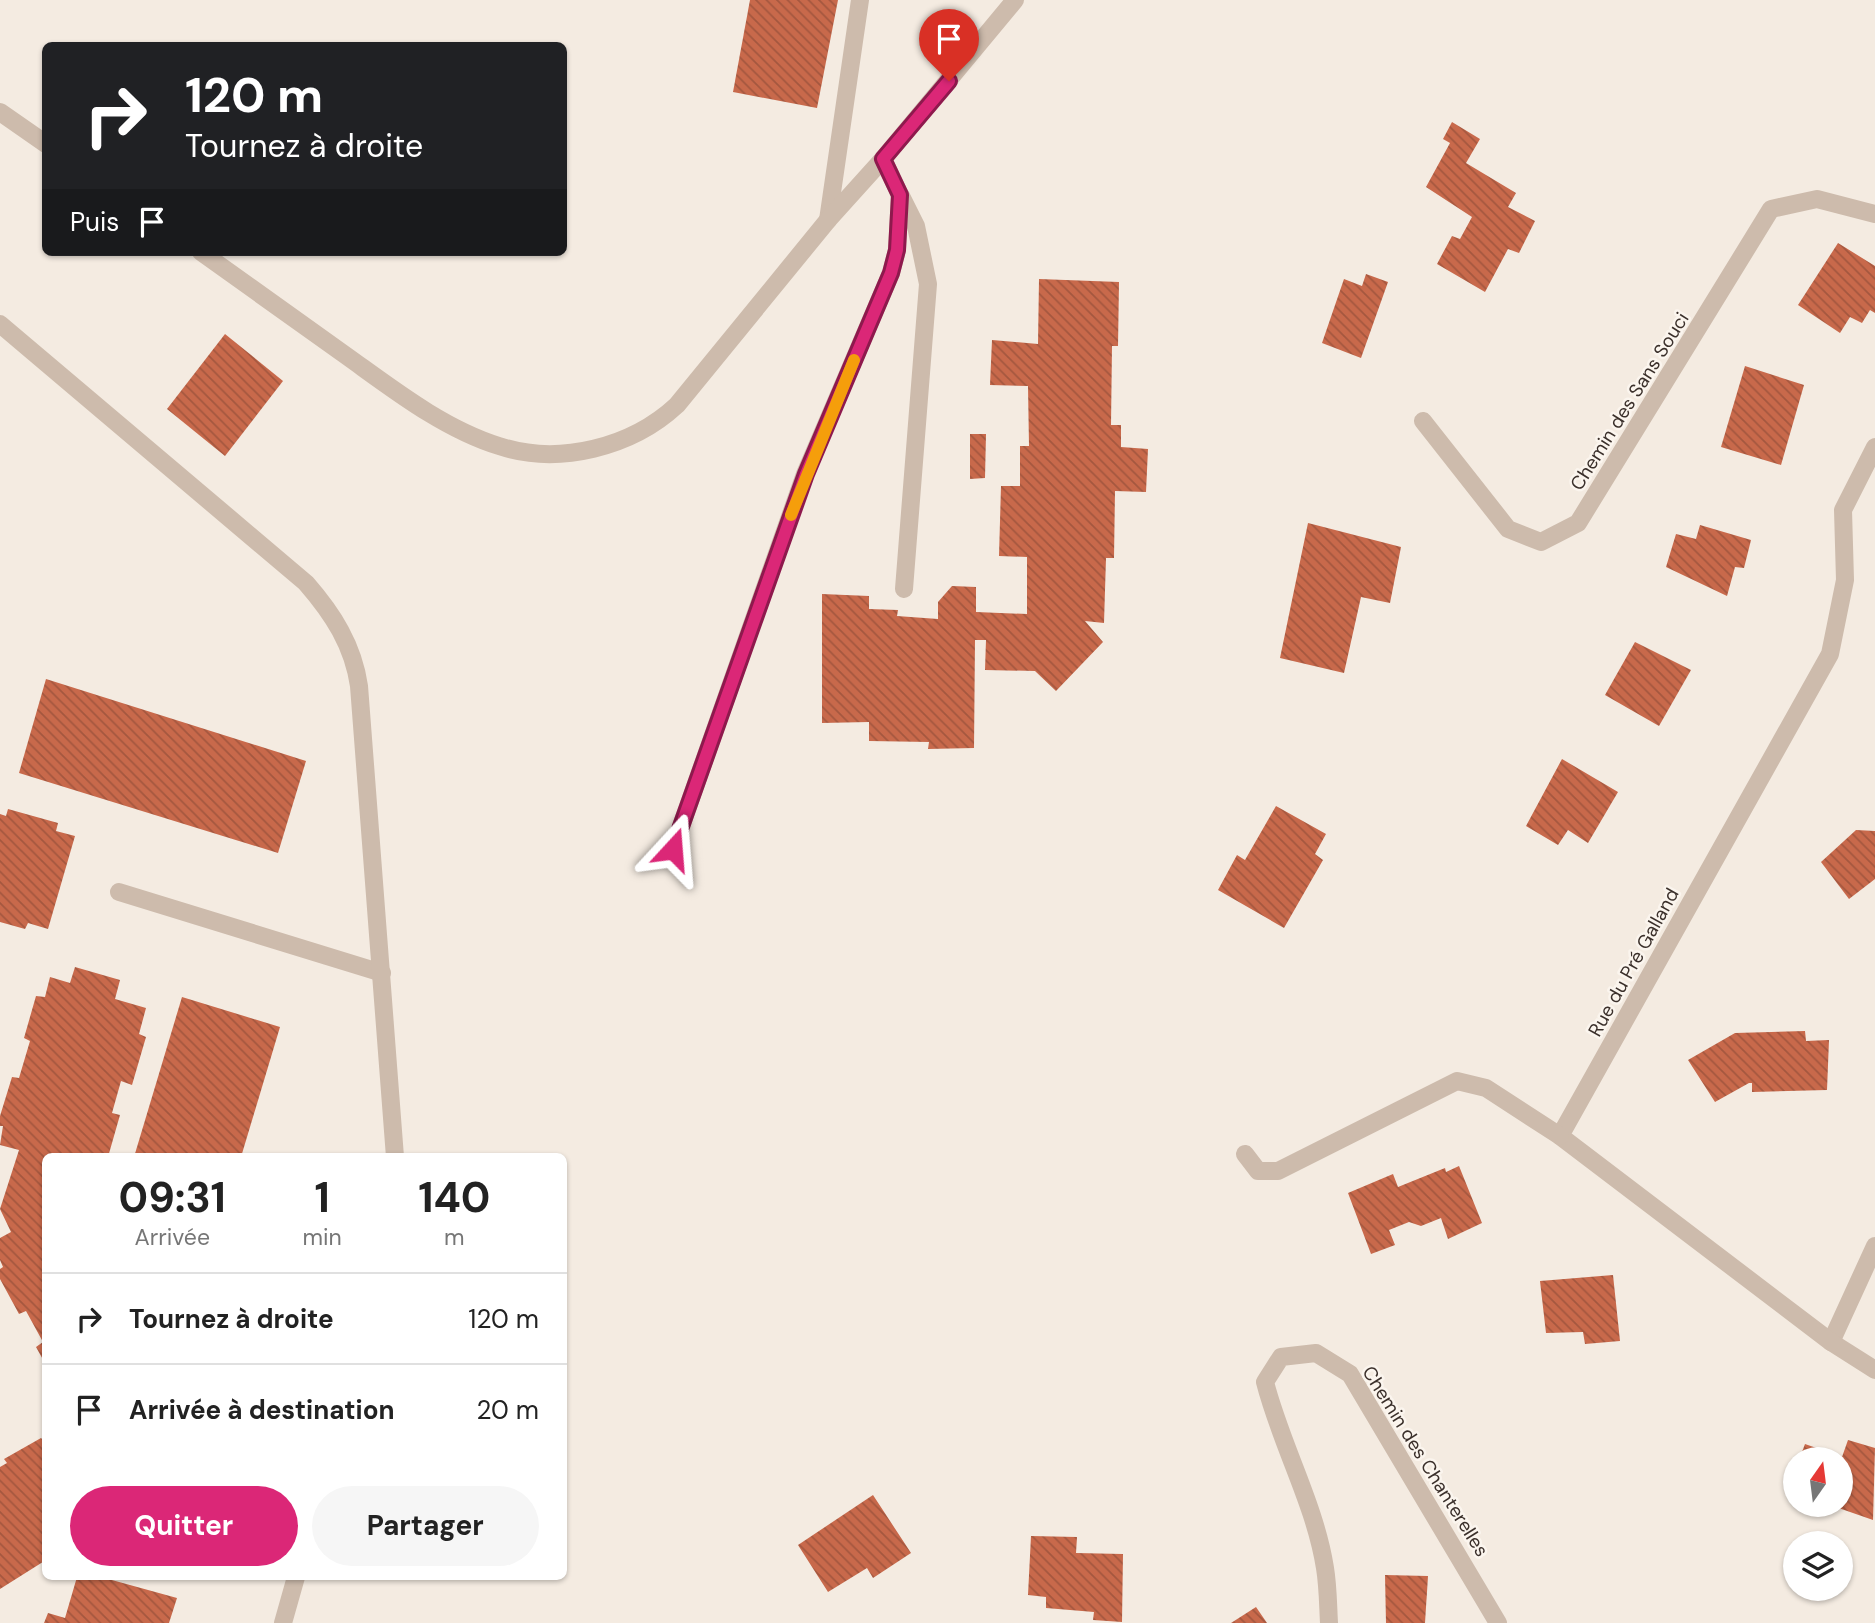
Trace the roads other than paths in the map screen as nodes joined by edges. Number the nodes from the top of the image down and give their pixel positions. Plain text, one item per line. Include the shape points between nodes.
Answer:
1 (860, 0) edge
2 (1014, 0) edge
3 (0, 112) edge
4 (42, 141) edge
5 (883, 159) junction
6 (900, 195) junction
7 (1875, 214) edge
8 (828, 220) junction
9 (207, 256) edge
10 (0, 324) edge
11 (1423, 421) dead end
12 (1875, 447) edge
13 (904, 589) dead end
14 (673, 849) dead end
15 (119, 892) dead end
16 (382, 973) junction
17 (1560, 1136) junction
18 (396, 1153) edge
19 (1245, 1154) dead end
20 (1875, 1246) edge
21 (1831, 1342) junction
22 (1875, 1370) edge
23 (295, 1580) edge
24 (284, 1623) edge
25 (1329, 1623) edge
26 (1497, 1623) edge

1 - 8 street
2 - 5 street
3 - 4 street
5 - 6 street
5 - 8 street
6 - 13 street via 916,226 928,284
6 - 14 street via 891,273 806,474
7 - 11 street, Chemin des Sans Souci via 1817,199 1771,209 1578,523 1541,542 1508,529
8 - 9 street via 677,405 657,423 639,434 589,450 550,454 499,447 442,419
10 - 16 street via 306,583 349,643 359,686
12 - 17 street, Rue du Pré Galland via 1843,510 1845,580 1830,654
15 - 16 street
16 - 18 street
17 - 19 street via 1486,1088 1457,1081 1278,1171 1258,1171
17 - 21 street
20 - 21 street
21 - 22 street
23 - 24 street
25 - 26 street, Chemin des Chanterelles via 1322,1557 1265,1382 1281,1357 1316,1353 1350,1374

